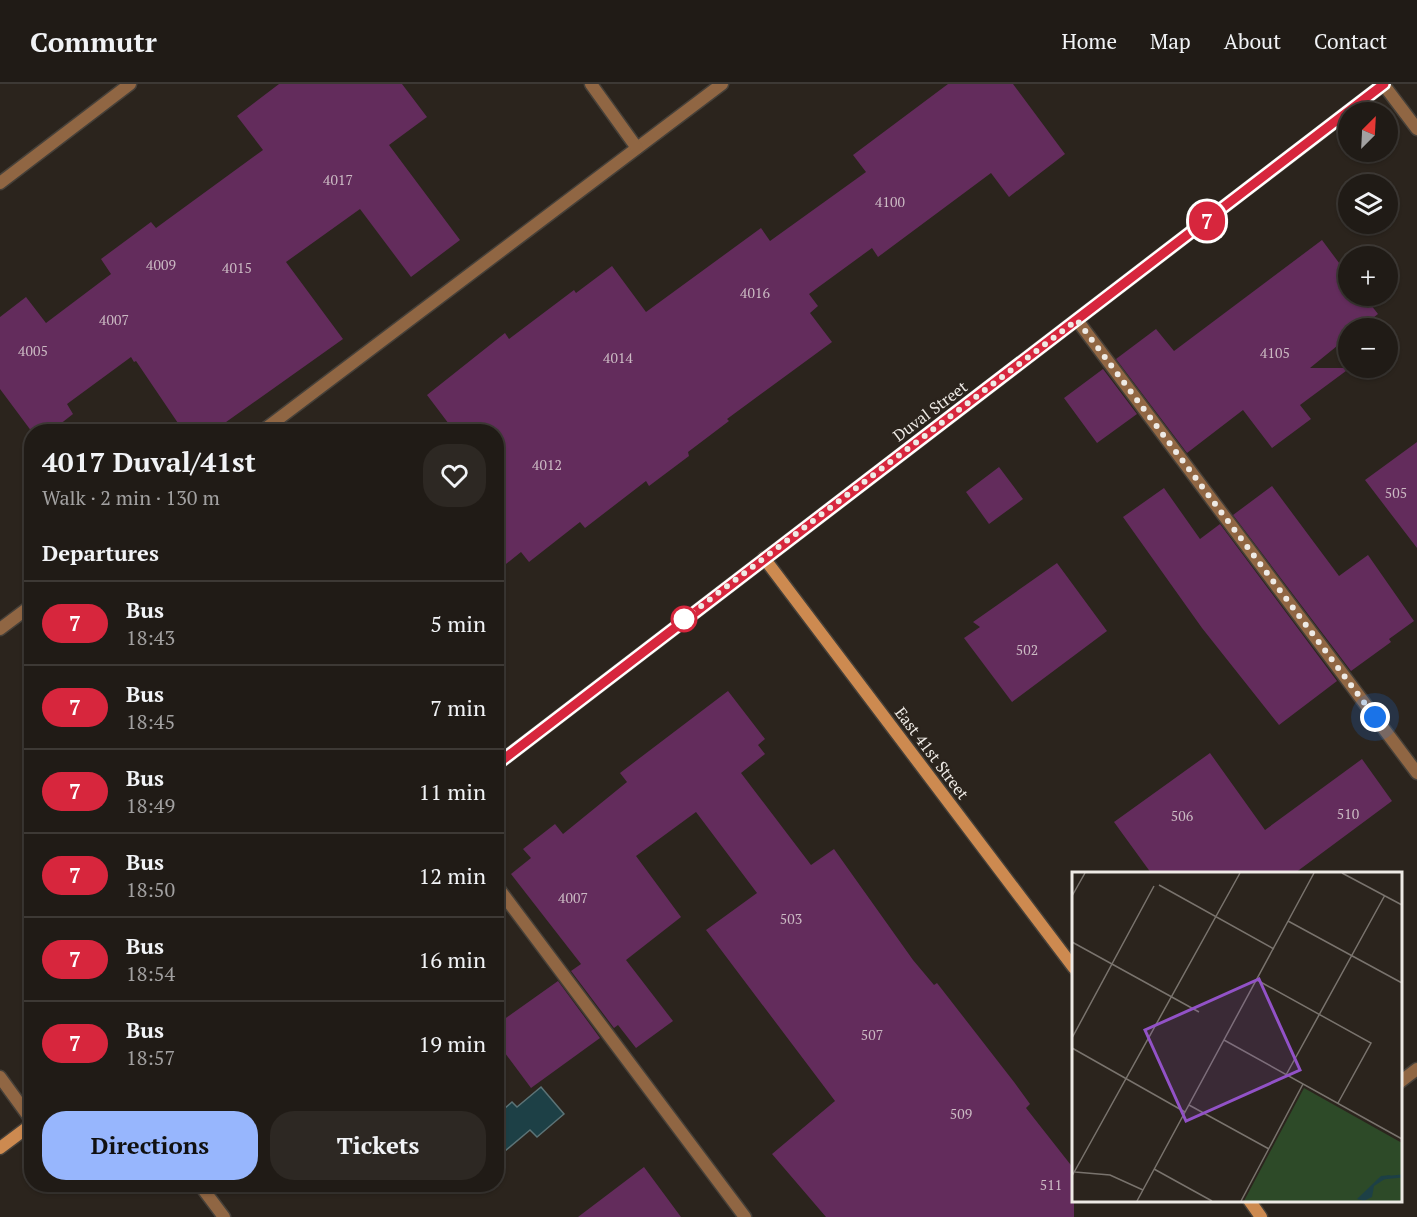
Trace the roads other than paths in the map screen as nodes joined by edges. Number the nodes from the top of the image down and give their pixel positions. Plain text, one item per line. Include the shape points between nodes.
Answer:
1 (130, 84) edge
2 (591, 84) edge
3 (722, 84) edge
4 (1384, 84) edge
5 (1417, 129) edge
6 (638, 148) junction
7 (0, 183) edge
8 (1077, 320) junction
9 (272, 424) edge
10 (764, 558) junction
11 (24, 611) edge
12 (0, 629) edge
13 (504, 759) edge
14 (1417, 773) edge
15 (504, 896) edge
16 (1072, 965) edge
17 (1417, 1069) edge
18 (0, 1077) edge
19 (1402, 1081) edge
20 (24, 1112) edge
21 (24, 1129) edge
22 (0, 1148) edge
23 (205, 1192) edge
24 (1250, 1202) edge
25 (224, 1217) edge
26 (745, 1217) edge
27 (1261, 1217) edge

1 - 7 street
2 - 6 street
3 - 6 street
4 - 5 street
4 - 8 street, Duval Street
6 - 9 street
8 - 10 street, Duval Street
8 - 14 street
10 - 13 street, Duval Street
10 - 16 street, East 41st Street
11 - 12 street
15 - 26 street
17 - 19 street
18 - 20 street
21 - 22 street
23 - 25 street
24 - 27 street

